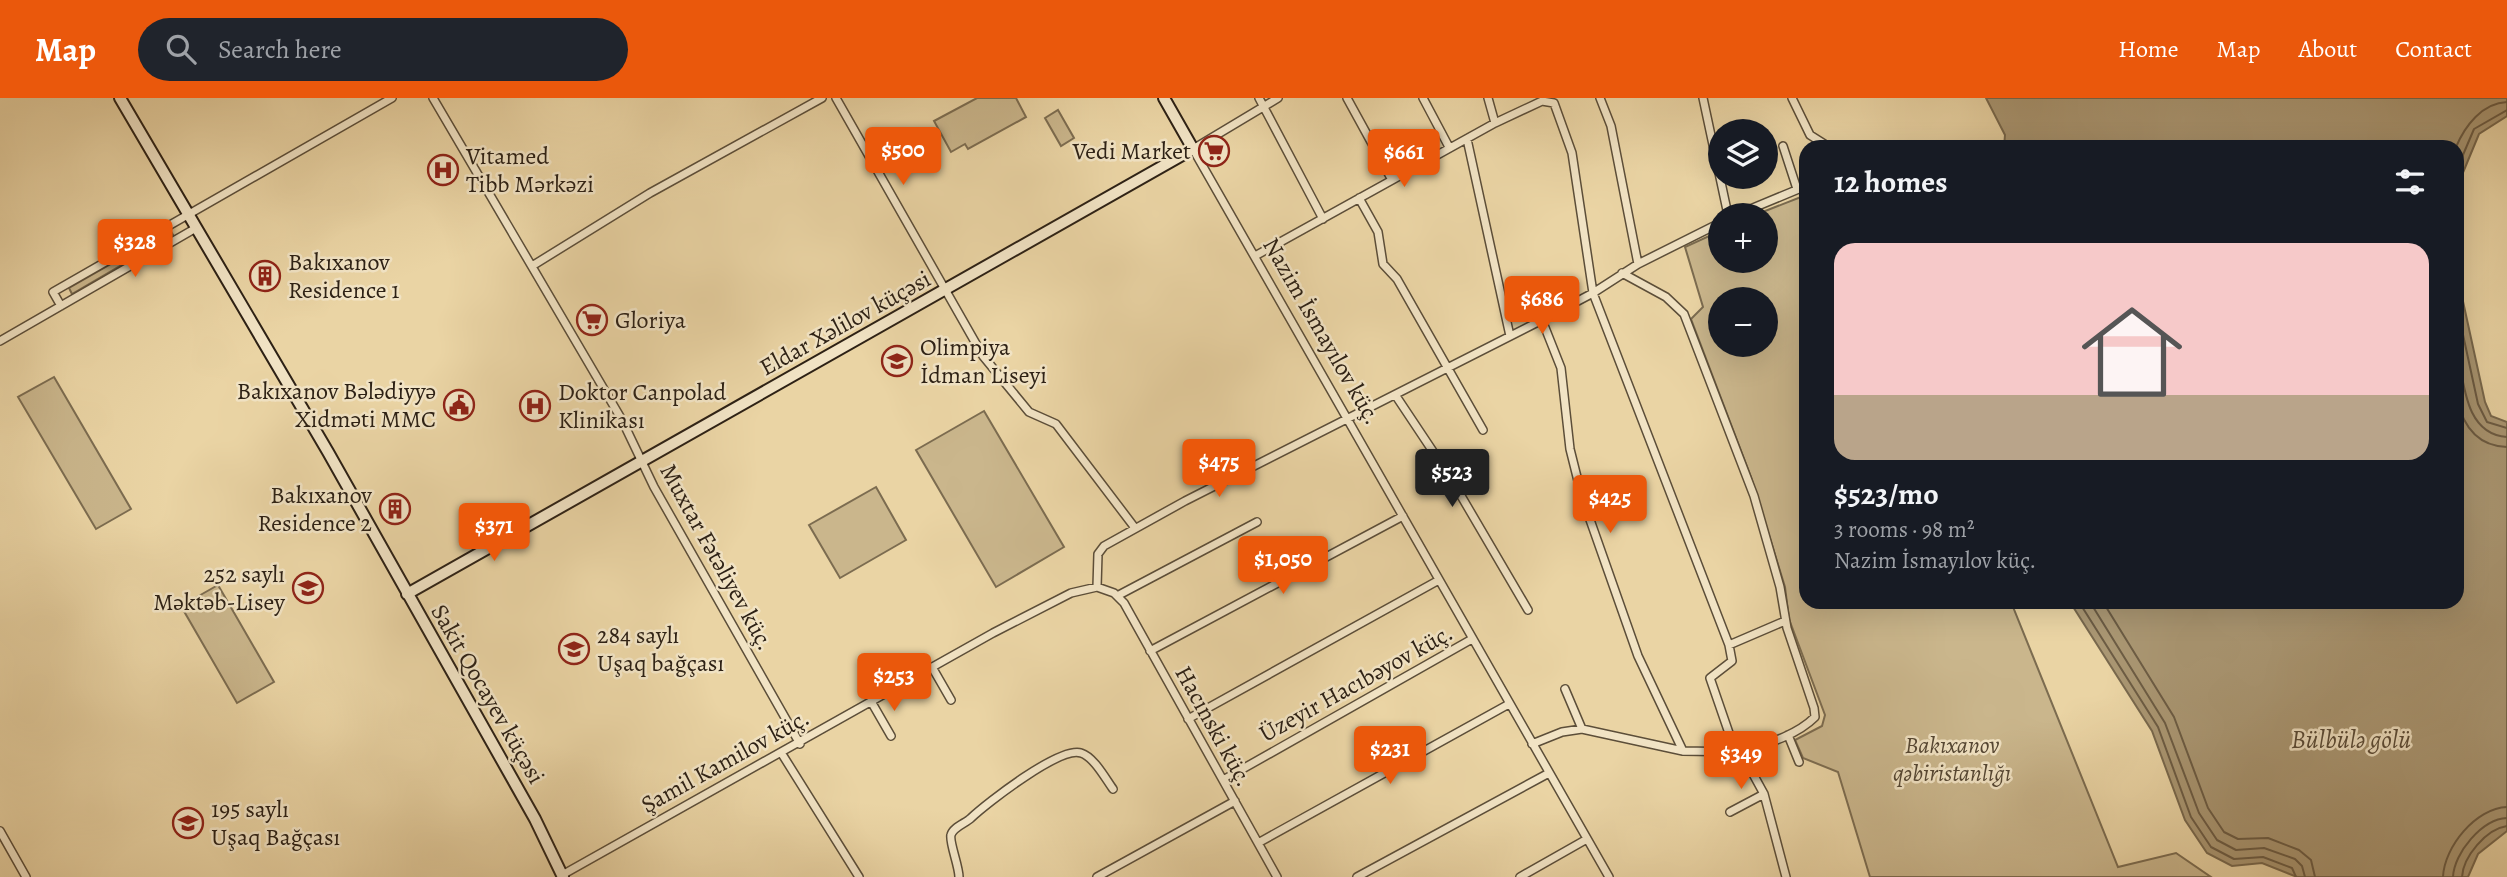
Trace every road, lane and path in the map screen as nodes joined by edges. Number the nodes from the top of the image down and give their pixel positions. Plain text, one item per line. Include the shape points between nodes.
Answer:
1 (120, 98) edge
2 (392, 98) edge
3 (433, 98) edge
4 (822, 98) edge
5 (836, 98) edge
6 (1164, 98) edge
7 (1259, 98) edge
8 (1278, 98) edge
9 (1347, 98) edge
10 (1423, 98) edge
11 (1488, 98) edge
12 (1600, 98) edge
13 (1703, 98) edge
14 (1792, 98) edge
15 (1263, 106) junction
16 (1496, 123) junction
17 (1467, 139) junction
18 (1818, 140) edge
19 (1783, 146) dead end
20 (1449, 147) junction
21 (1193, 149) junction
22 (1392, 180) junction
23 (1797, 189) joint
24 (1359, 198) junction
25 (1725, 203) edge
26 (1764, 203) edge
27 (188, 214) junction
28 (1322, 219) junction
29 (196, 228) junction
30 (1708, 229) edge
31 (1255, 256) junction
32 (1638, 264) junction
33 (532, 266) junction
34 (1622, 273) junction
35 (946, 290) junction
36 (1593, 293) junction
37 (61, 306) junction
38 (1542, 320) junction
39 (1510, 336) junction
40 (0, 341) edge
41 (1446, 368) junction
42 (1396, 396) junction
43 (1349, 418) junction
44 (1483, 430) dead end
45 (642, 462) junction
46 (1403, 516) junction
47 (1257, 522) dead end
48 (1135, 528) junction
49 (1439, 580) junction
50 (1097, 587) junction
51 (407, 594) junction
52 (1117, 596) junction
53 (1528, 610) dead end
54 (1785, 621) junction
55 (1472, 639) junction
56 (1729, 645) junction
57 (1150, 651) junction
58 (932, 667) junction
59 (1565, 690) dead end
60 (951, 700) dead end
61 (872, 703) junction
62 (1509, 705) junction
63 (1188, 719) junction
64 (1582, 729) junction
65 (1788, 735) junction
66 (891, 736) dead end
67 (800, 744) junction
68 (1532, 744) junction
69 (1683, 751) junction
70 (1741, 752) junction
71 (782, 754) junction
72 (1798, 762) dead end
73 (1549, 773) junction
74 (1223, 780) junction
75 (1113, 789) dead end
76 (1765, 794) junction
77 (1235, 801) junction
78 (1730, 812) dead end
79 (0, 831) edge
80 (1587, 839) junction
81 (1258, 843) junction
82 (561, 876) edge
83 (26, 877) edge
84 (859, 877) edge
85 (959, 877) edge
86 (1097, 877) edge
87 (1277, 877) edge
88 (1357, 877) edge
89 (1520, 877) edge
90 (1609, 877) edge
91 (1787, 877) edge

1 - 27 street, Sakit Qocayev küçəsi
2 - 27 street
3 - 33 street, Muxtar Fətəliyev küç.
4 - 33 street via 650,193
5 - 35 street
6 - 21 street, Nazim İsmayılov küç.
7 - 15 street
8 - 15 street
9 - 22 street
10 - 20 street
11 - 16 street
12 - 32 street via 1611,126
13 - 25 street
14 - 18 street via 1810,135
15 - 21 street
15 - 28 street
16 - 17 street
16 - 36 street via 1550,100 1572,153
17 - 20 street
17 - 39 street
19 - 23 street
20 - 22 street
21 - 31 street, Nazim İsmayılov küç.
21 - 35 street, Eldar Xəlilov küçəsi
22 - 24 street
23 - 26 street
24 - 28 street
24 - 41 street via 1378,232 1383,264 1397,279
27 - 29 street, Sakit Qocayev küçəsi
27 - 37 street via 53,292
28 - 31 street
29 - 37 street
29 - 51 street, Sakit Qocayev küçəsi
30 - 32 street
31 - 43 street, Nazim İsmayılov küç.
32 - 34 street
33 - 45 street, Muxtar Fətəliyev küç.
34 - 36 street
34 - 54 street via 1666,297 1684,314 1754,496
35 - 45 street, Eldar Xəlilov küçəsi
35 - 48 street via 983,356 1029,412 1056,424
36 - 38 street
36 - 56 street
37 - 40 street
38 - 39 street
38 - 69 street via 1561,368 1570,449 1582,498 1638,656
39 - 41 street
41 - 42 street
41 - 44 street
42 - 43 street
42 - 53 street
43 - 46 street, Nazim İsmayılov küç.
43 - 48 street
45 - 51 street, Eldar Xəlilov küçəsi
45 - 67 street, Muxtar Fətəliyev küç.
46 - 49 street, Nazim İsmayılov küç.
46 - 57 street
47 - 52 street
48 - 50 street via 1099,550
49 - 55 street, Nazim İsmayılov küç.
49 - 63 street
50 - 52 street
50 - 58 street, Şamil Kamilov küç. via 1084,588 1042,607
51 - 82 street, Sakit Qocayev küçəsi via 535,819
52 - 57 street, Hacınski küç.
54 - 56 street
54 - 65 street via 1815,714
55 - 62 street, Nazim İsmayılov küç.
55 - 74 street, Üzeyir Hacıbəyov küç.
56 - 70 street via 1730,665 1710,678 1730,736
57 - 63 street, Hacınski küç.
58 - 60 street
58 - 61 street, Şamil Kamilov küç.
59 - 64 street
61 - 66 street
61 - 67 street, Şamil Kamilov küç.
62 - 68 street, Nazim İsmayılov küç.
62 - 81 street
63 - 74 street, Hacınski küç.
64 - 68 street
64 - 69 street
65 - 70 street
65 - 72 street
67 - 71 street, Şamil Kamilov küç.
68 - 73 street, Nazim İsmayılov küç.
69 - 70 street
70 - 76 street
71 - 82 street, Şamil Kamilov küç.
71 - 84 street
73 - 80 street, Nazim İsmayılov küç.
73 - 88 street
74 - 77 street, Hacınski küç.
75 - 85 street via 1079,752 1068,753 1024,777 953,832 950,839
76 - 78 street
76 - 91 street
77 - 81 street, Hacınski küç.
77 - 86 street
79 - 83 street
80 - 89 street
80 - 90 street, Nazim İsmayılov küç.
81 - 87 street, Hacınski küç.

